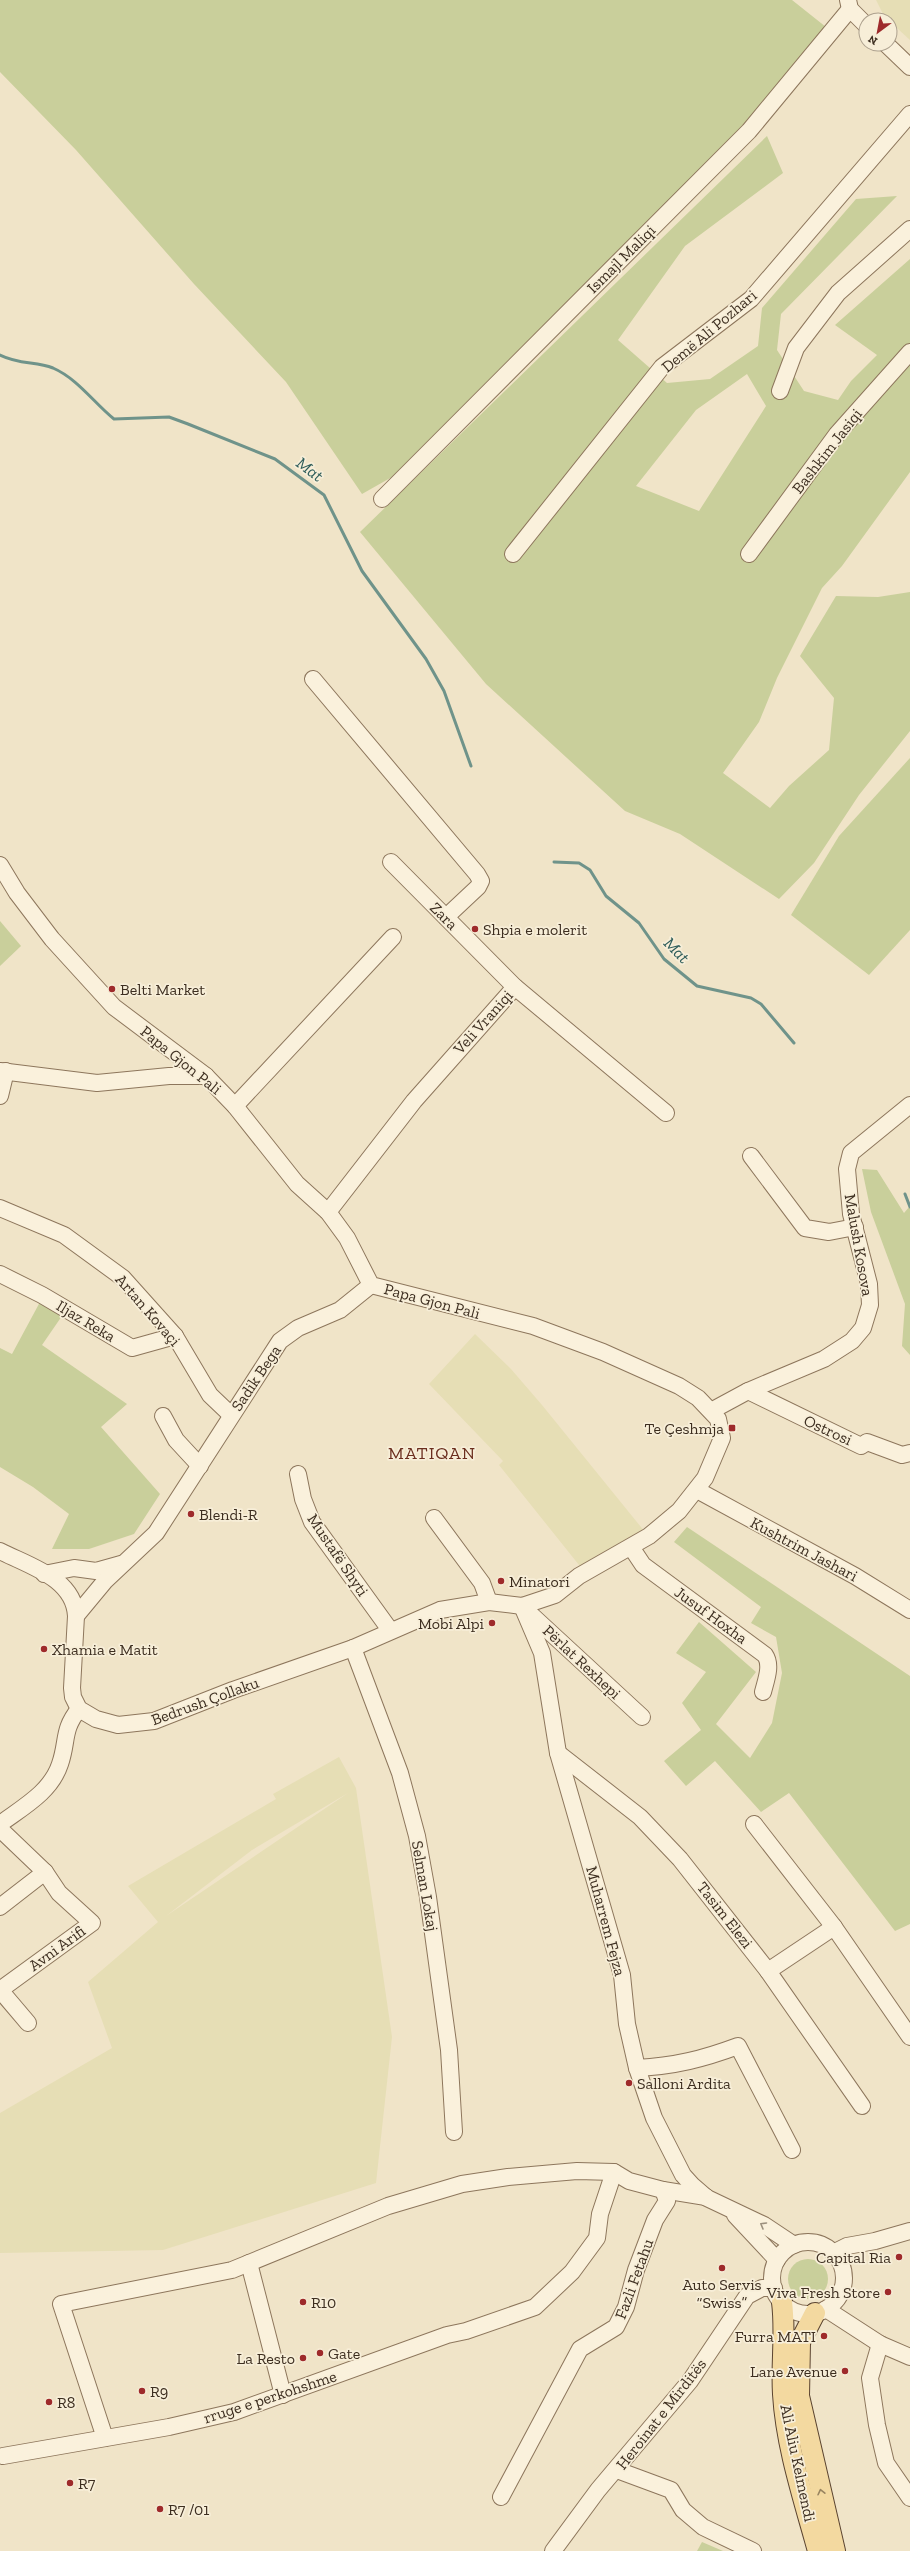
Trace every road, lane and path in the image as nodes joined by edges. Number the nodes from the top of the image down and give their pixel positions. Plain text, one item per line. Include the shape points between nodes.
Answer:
1 (849, 5) edge
2 (858, 16) edge
3 (894, 52) edge
4 (910, 67) edge
5 (910, 114) edge
6 (910, 229) edge
7 (910, 352) edge
8 (780, 391) dead end
9 (382, 499) dead end
10 (513, 554) dead end
11 (749, 554) dead end
12 (313, 679) dead end
13 (391, 862) dead end
14 (0, 865) edge
15 (446, 917) junction
16 (394, 937) dead end
17 (515, 986) junction
18 (3, 1071) edge
19 (206, 1076) junction
20 (0, 1096) edge
21 (910, 1105) edge
22 (236, 1106) junction
23 (666, 1113) dead end
24 (751, 1156) dead end
25 (0, 1208) edge
26 (328, 1212) junction
27 (855, 1227) junction
28 (0, 1274) edge
29 (371, 1285) junction
30 (175, 1336) junction
31 (748, 1391) junction
32 (711, 1410) junction
33 (231, 1415) junction
34 (163, 1416) dead end
35 (910, 1453) edge
36 (200, 1466) junction
37 (298, 1474) dead end
38 (697, 1490) junction
39 (434, 1518) dead end
40 (631, 1547) junction
41 (0, 1551) edge
42 (122, 1564) junction
43 (44, 1574) junction
44 (489, 1602) junction
45 (522, 1606) junction
46 (910, 1610) edge
47 (76, 1616) junction
48 (390, 1630) junction
49 (353, 1648) junction
50 (763, 1692) dead end
51 (79, 1710) junction
52 (642, 1717) dead end
53 (558, 1753) junction
54 (0, 1824) edge
55 (754, 1824) dead end
56 (0, 1829) edge
57 (45, 1872) junction
58 (0, 1907) edge
59 (834, 1927) junction
60 (768, 1971) junction
61 (28, 2023) dead end
62 (910, 2037) edge
63 (637, 2068) junction
64 (862, 2106) dead end
65 (454, 2132) dead end
66 (792, 2150) dead end
67 (614, 2172) junction
68 (663, 2190) junction
69 (708, 2198) junction
70 (730, 2210) junction
71 (910, 2231) edge
72 (794, 2246) junction
73 (833, 2253) junction
74 (777, 2260) junction
75 (249, 2263) junction
76 (778, 2295) junction
77 (821, 2311) junction
78 (880, 2344) junction
79 (910, 2357) edge
80 (283, 2394) junction
81 (106, 2438) junction
82 (3, 2456) dead end
83 (617, 2470) junction
84 (501, 2497) dead end
85 (910, 2498) edge
86 (553, 2551) edge
87 (753, 2551) edge
88 (818, 2551) edge
89 (835, 2551) edge

1 - 2 street, Ismajl Maliqi
1 - 9 street, Ismajl Maliqi via 749,131
3 - 4 street
5 - 10 street, Demë Ali Pozhari via 751,299 662,368
6 - 8 street via 838,293 796,348
7 - 11 street, Bashkim Jasiqi via 837,434
12 - 15 street via 477,874 480,881 478,887
13 - 15 street, Zara
14 - 19 street, Papa Gjon Pali via 52,939 114,1006
15 - 17 street, Zara
16 - 22 street
17 - 23 street, Veli Vraniqi
17 - 26 street, Veli Vraniqi via 414,1101
18 - 19 street via 97,1084 169,1076
18 - 20 street
19 - 22 street, Papa Gjon Pali
21 - 27 street, Malush Kosova via 856,1149 847,1169 851,1214
22 - 26 street, Papa Gjon Pali via 297,1184
24 - 27 street via 805,1228 829,1232
25 - 30 street, Artan Kovaçi via 64,1234 123,1278
26 - 29 street, Papa Gjon Pali via 347,1238
27 - 31 street, Malush Kosova via 869,1284 870,1305 863,1328 852,1341 824,1359
28 - 30 street, Iljaz Reka via 42,1295 132,1348
29 - 32 street, Papa Gjon Pali via 533,1326 603,1352 679,1386
29 - 33 street, Sadik Bega via 340,1310 298,1328 280,1341
30 - 33 street, Artan Kovaçi via 210,1395
31 - 32 street, Malush Kosova
31 - 35 street, Ostrosi via 861,1446 867,1442 902,1455
32 - 38 street, Papa Gjon Pali via 718,1419 722,1438 710,1468
33 - 36 street, Sadik Bega
34 - 36 street via 176,1440
36 - 42 street, Sadik Bega via 156,1533
37 - 48 street, Mustafë Shyti via 303,1499 312,1522
38 - 40 street, Papa Gjon Pali via 679,1511
38 - 46 street, Kushtrim Jashari via 855,1576
39 - 44 street via 482,1583
40 - 45 street, Papa Gjon Pali via 579,1576 555,1595
40 - 50 street, Jusuf Hoxha via 643,1565 765,1655 768,1667
41 - 43 street
42 - 43 street, Sadik Bega via 96,1571 74,1568
42 - 47 street, Sadik Bega
43 - 47 street via 63,1586 71,1596 76,1606
44 - 45 street, Bedrush Çollaku
44 - 48 street, Bedrush Çollaku via 440,1610
45 - 52 street, Përlat Rexhepi
45 - 53 street, Muharrem Fejza via 542,1653
47 - 51 street via 72,1688
48 - 49 street, Bedrush Çollaku
49 - 51 street, Bedrush Çollaku via 154,1721 118,1725 96,1719
49 - 65 street, Selman Lokaj via 400,1773 416,1836 428,1897 449,2050
51 - 54 street via 68,1722 61,1763 52,1780 40,1794
53 - 60 street, Tasim Elezi via 640,1817 698,1880
53 - 63 street, Muharrem Fejza via 622,1975 627,2024
55 - 59 street
56 - 57 street
57 - 58 street
57 - 61 street, Avni Arifi via 59,1893 92,1923 0,1990
59 - 60 street
59 - 62 street
60 - 64 street, Tasim Elezi
63 - 66 street via 673,2066 704,2059 738,2046
63 - 69 street, Muharrem Fejza via 654,2118 683,2175
67 - 68 street via 629,2181
67 - 75 street via 577,2171 462,2184 388,2206
67 - 80 street, rruge e perkohshme via 600,2214 597,2238 572,2272 535,2307 447,2335
68 - 69 street
68 - 84 street, Fazli Fetahu via 667,2200 655,2220 636,2270 626,2307 616,2327 580,2349
69 - 70 street, Muharrem Fejza
72 -> 70 street, Muharrem Fejza via 764,2225
70 - 74 street, Muharrem Fejza
71 - 73 street via 847,2246
72 - 73 street via 813,2243
72 - 74 street
73 - 77 street via 842,2267 844,2283 838,2298
74 - 76 street via 772,2276
75 - 80 street
75 - 81 street via 209,2275 61,2304
76 - 77 street via 795,2312
76 - 83 street, Heroinat e Mirditës via 762,2288 747,2296 690,2381
76 - 88 main road, Ali Aliu Kelmendi via 785,2329 783,2394 792,2451
77 - 78 street
89 -> 77 main road, Ali Aliu Kelmendi via 799,2396 800,2342
78 - 79 street
78 - 85 street via 870,2378 877,2425 886,2463
80 - 81 street, rruge e perkohshme via 234,2412
81 - 82 street, rruge e perkohshme
83 - 86 street, Heroinat e Mirditës via 598,2490
83 - 87 street via 671,2490 683,2510 703,2527

